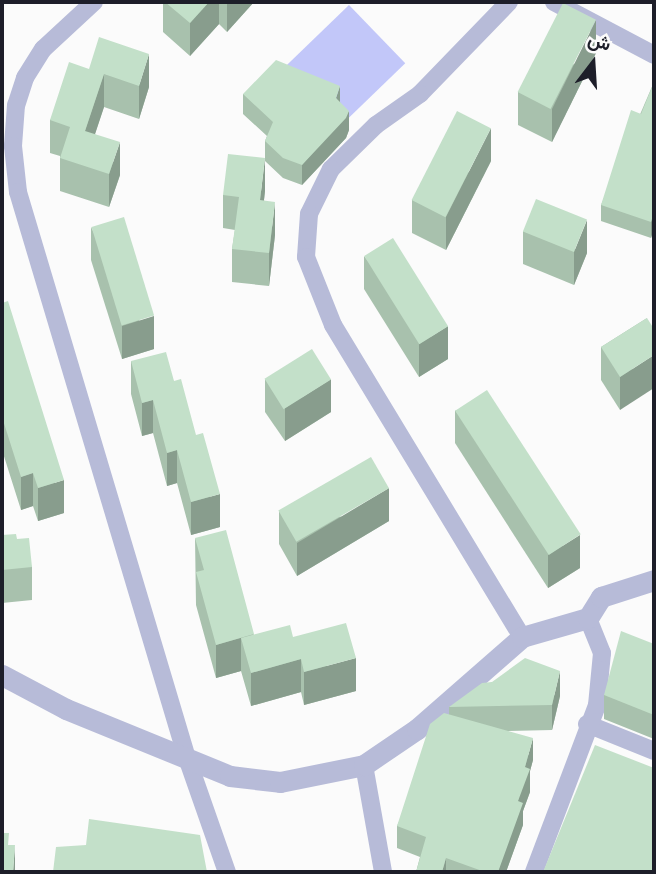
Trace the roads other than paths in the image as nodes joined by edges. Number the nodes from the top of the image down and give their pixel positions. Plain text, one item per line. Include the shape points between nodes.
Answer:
1 (94, 2) edge
2 (509, 2) edge
3 (554, 2) edge
4 (654, 55) edge
5 (654, 580) edge
6 (587, 618) junction
7 (522, 637) junction
8 (2, 675) edge
9 (587, 724) junction
10 (654, 751) edge
11 (187, 758) junction
12 (364, 765) junction
13 (227, 872) edge
14 (383, 872) edge
15 (534, 872) edge

1 - 11 street via 43,49 25,78 16,105 13,146 18,192
2 - 7 street via 419,94 376,125 331,169 311,207 306,257 333,325
3 - 4 street
5 - 6 street via 601,597
6 - 7 street
6 - 9 street via 602,653 597,705
7 - 12 street via 417,729
8 - 11 street via 66,709
9 - 10 street
9 - 15 street
11 - 12 street via 230,776 280,782
11 - 13 street
12 - 14 street

